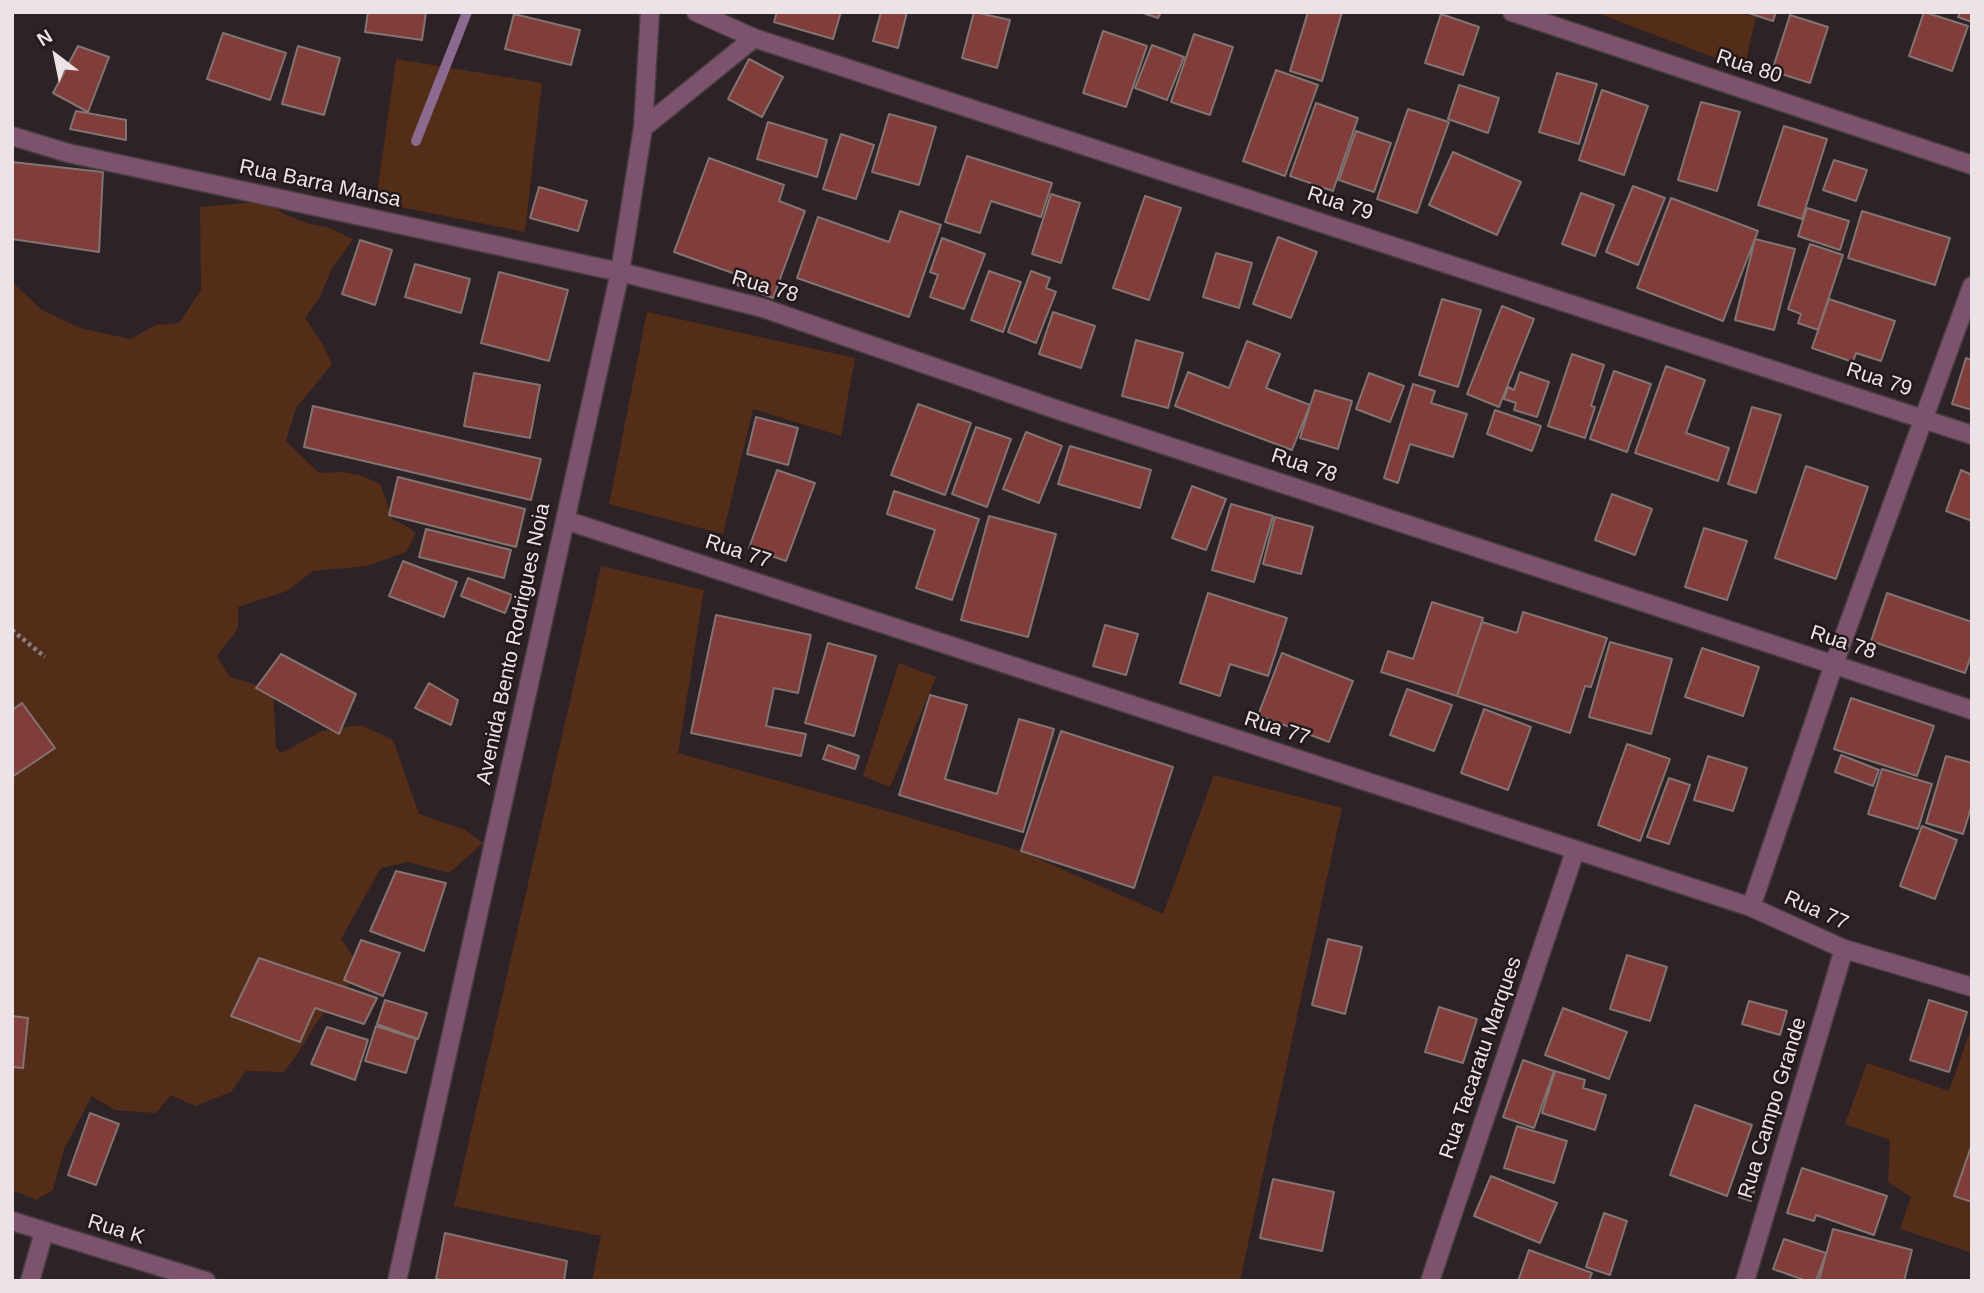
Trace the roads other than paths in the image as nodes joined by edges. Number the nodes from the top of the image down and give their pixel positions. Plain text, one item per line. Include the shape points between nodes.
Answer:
1 (650, 12) edge
2 (696, 12) edge
3 (1512, 12) edge
4 (754, 38) junction
5 (643, 128) junction
6 (12, 136) edge
7 (1972, 165) edge
8 (620, 272) junction
9 (1972, 286) edge
10 (1923, 418) junction
11 (1972, 435) edge
12 (565, 520) junction
13 (1834, 664) junction
14 (1972, 710) edge
15 (1575, 851) junction
16 (1751, 907) junction
17 (1844, 948) junction
18 (1972, 987) edge
19 (12, 1222) edge
20 (44, 1232) junction
21 (30, 1281) edge
22 (206, 1281) edge
23 (397, 1281) edge
24 (1430, 1281) edge
25 (1745, 1281) edge

1 - 5 street, Avenida Bento Rodrigues Noia
2 - 4 street, Rua 79
3 - 7 street, Rua 80
4 - 5 street
4 - 10 street, Rua 79
5 - 8 street, Avenida Bento Rodrigues Noia
6 - 8 street, Rua Barra Mansa
8 - 12 street, Avenida Bento Rodrigues Noia
8 - 13 street, Rua 78 via 763,308 1055,409
9 - 10 street
10 - 11 street, Rua 79
10 - 13 street
12 - 15 street, Rua 77
12 - 23 street, Avenida Bento Rodrigues Noia
13 - 14 street, Rua 78
13 - 16 street
15 - 16 street, Rua 77
15 - 24 street, Rua Tacaratu Marques
16 - 17 street, Rua 77
17 - 18 street, Rua 77
17 - 25 street, Rua Campo Grande
19 - 20 street, Rua K
20 - 21 street
20 - 22 street, Rua K

